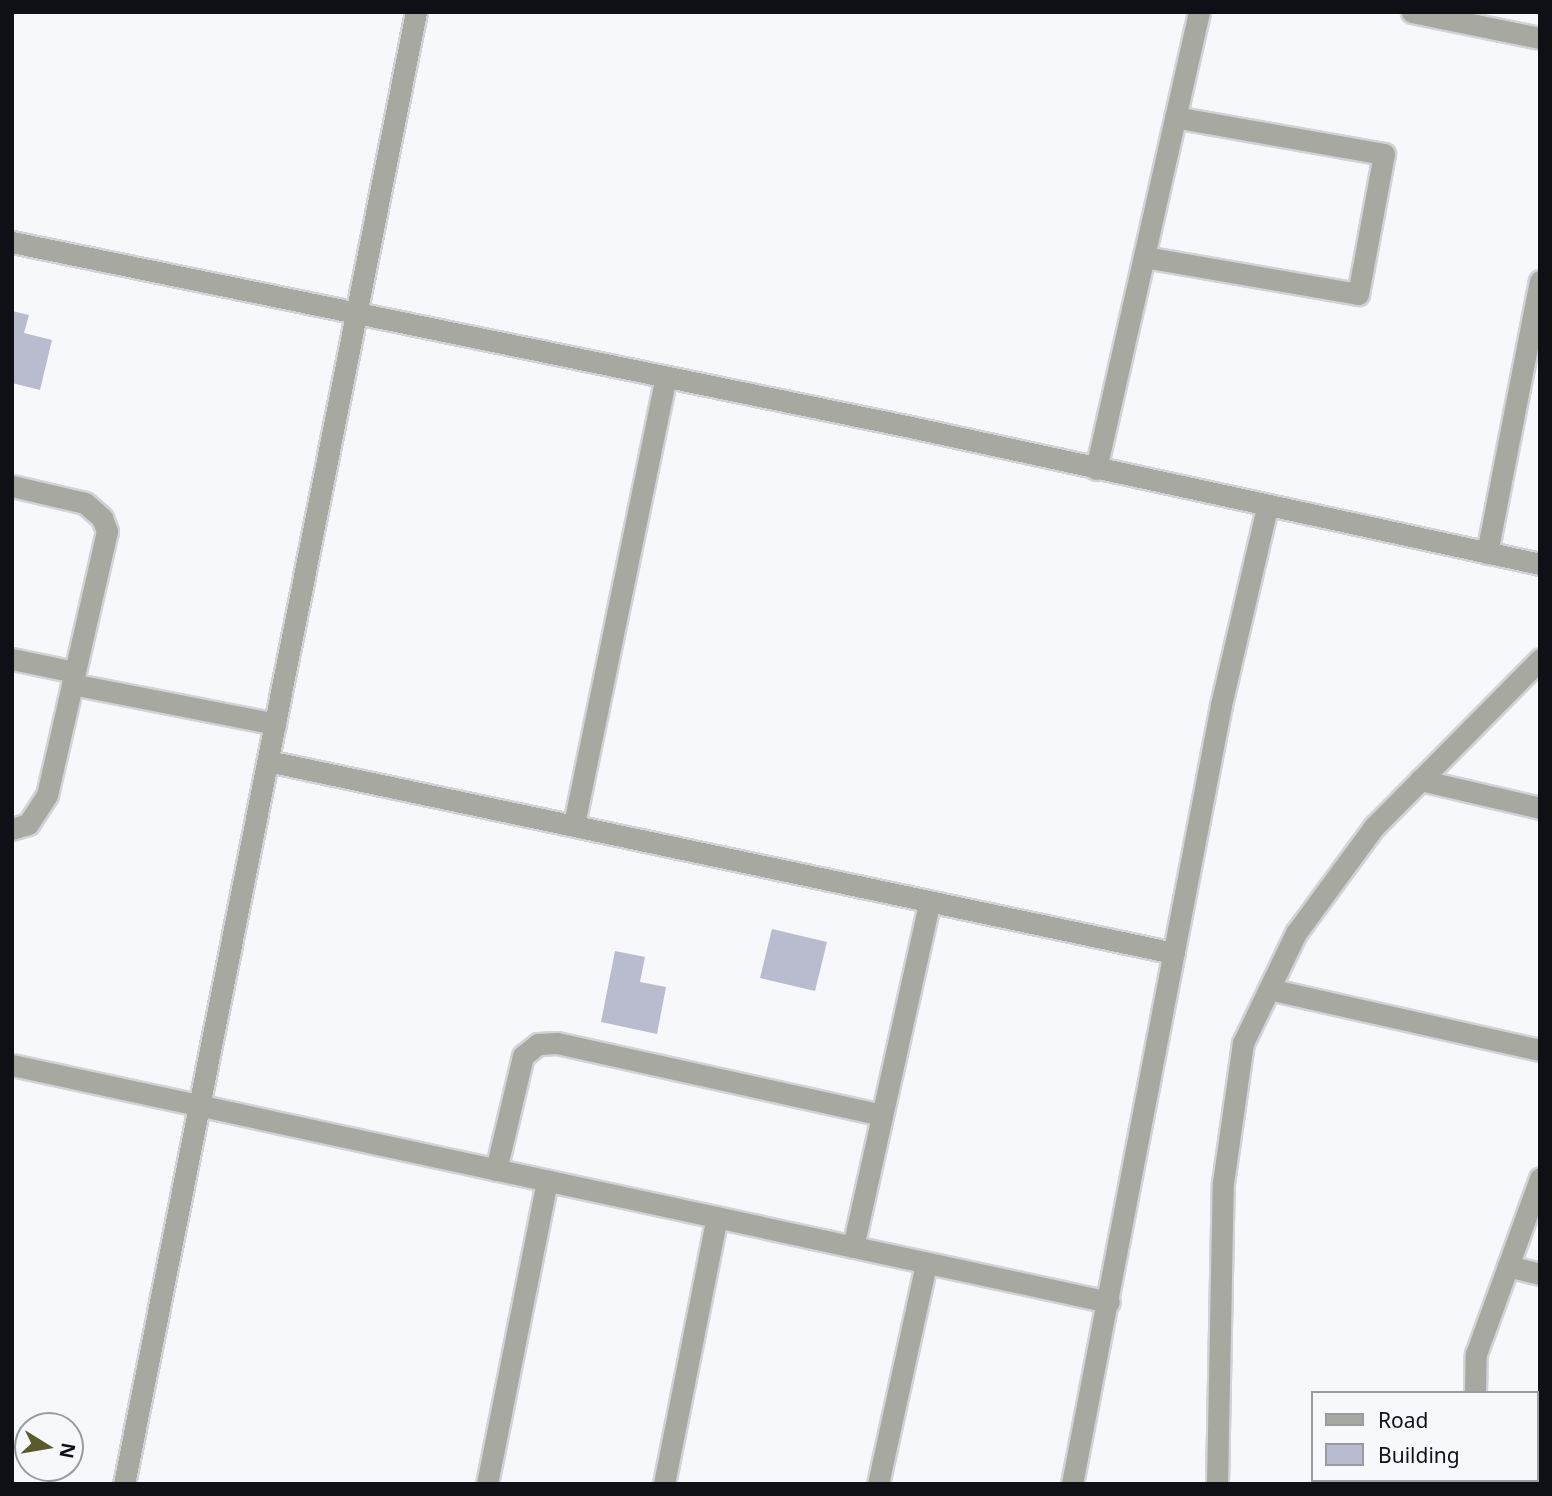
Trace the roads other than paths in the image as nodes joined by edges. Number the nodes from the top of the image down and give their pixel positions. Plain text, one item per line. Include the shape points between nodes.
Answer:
1 (415, 12) edge
2 (1199, 12) edge
3 (1412, 12) edge
4 (1540, 38) edge
5 (1175, 117) junction
6 (12, 242) edge
7 (1144, 257) junction
8 (1540, 281) edge
9 (356, 315) junction
10 (666, 377) junction
11 (1096, 469) junction
12 (12, 486) edge
13 (1266, 507) junction
14 (1487, 554) junction
15 (1540, 564) edge
16 (12, 659) edge
17 (1540, 659) edge
18 (74, 678) junction
19 (275, 724) junction
20 (268, 761) junction
21 (1420, 780) junction
22 (1540, 808) edge
23 (574, 824) junction
24 (12, 829) edge
25 (930, 901) junction
26 (1174, 953) junction
27 (1269, 989) junction
28 (1540, 1050) edge
29 (12, 1065) edge
30 (200, 1105) junction
31 (882, 1115) junction
32 (496, 1170) junction
33 (1540, 1178) edge
34 (547, 1181) junction
35 (717, 1217) junction
36 (853, 1247) junction
37 (926, 1263) junction
38 (1508, 1266) junction
39 (1540, 1273) edge
40 (1109, 1302) junction
41 (1475, 1391) edge
42 (124, 1484) edge
43 (487, 1484) edge
44 (664, 1484) edge
45 (878, 1484) edge
46 (1072, 1484) edge
47 (1217, 1484) edge

1 - 9 street
2 - 5 street
3 - 4 street
5 - 7 street
5 - 7 street via 1384,153 1358,294
6 - 9 street
7 - 11 street
8 - 14 street
9 - 10 street
9 - 19 street
10 - 11 street
10 - 23 street
11 - 13 street
12 - 18 street via 85,503 102,518 107,531
13 - 14 street
13 - 26 street via 1221,705
14 - 15 street
16 - 18 street
17 - 21 street
18 - 19 street
18 - 24 street via 47,795 29,824
19 - 20 street
20 - 23 street
20 - 30 street
21 - 22 street
21 - 27 street via 1374,827 1296,933
23 - 25 street
25 - 26 street
25 - 31 street
26 - 40 street
27 - 28 street
27 - 47 street via 1243,1043 1223,1183
29 - 30 street
30 - 32 street
30 - 42 street
31 - 32 street via 556,1043 538,1044 523,1056
31 - 36 street
32 - 34 street
33 - 38 street
34 - 35 street
34 - 43 street
35 - 36 street
35 - 44 street
36 - 37 street
37 - 40 street
37 - 45 street
38 - 39 street
38 - 41 street via 1476,1354
40 - 46 street

